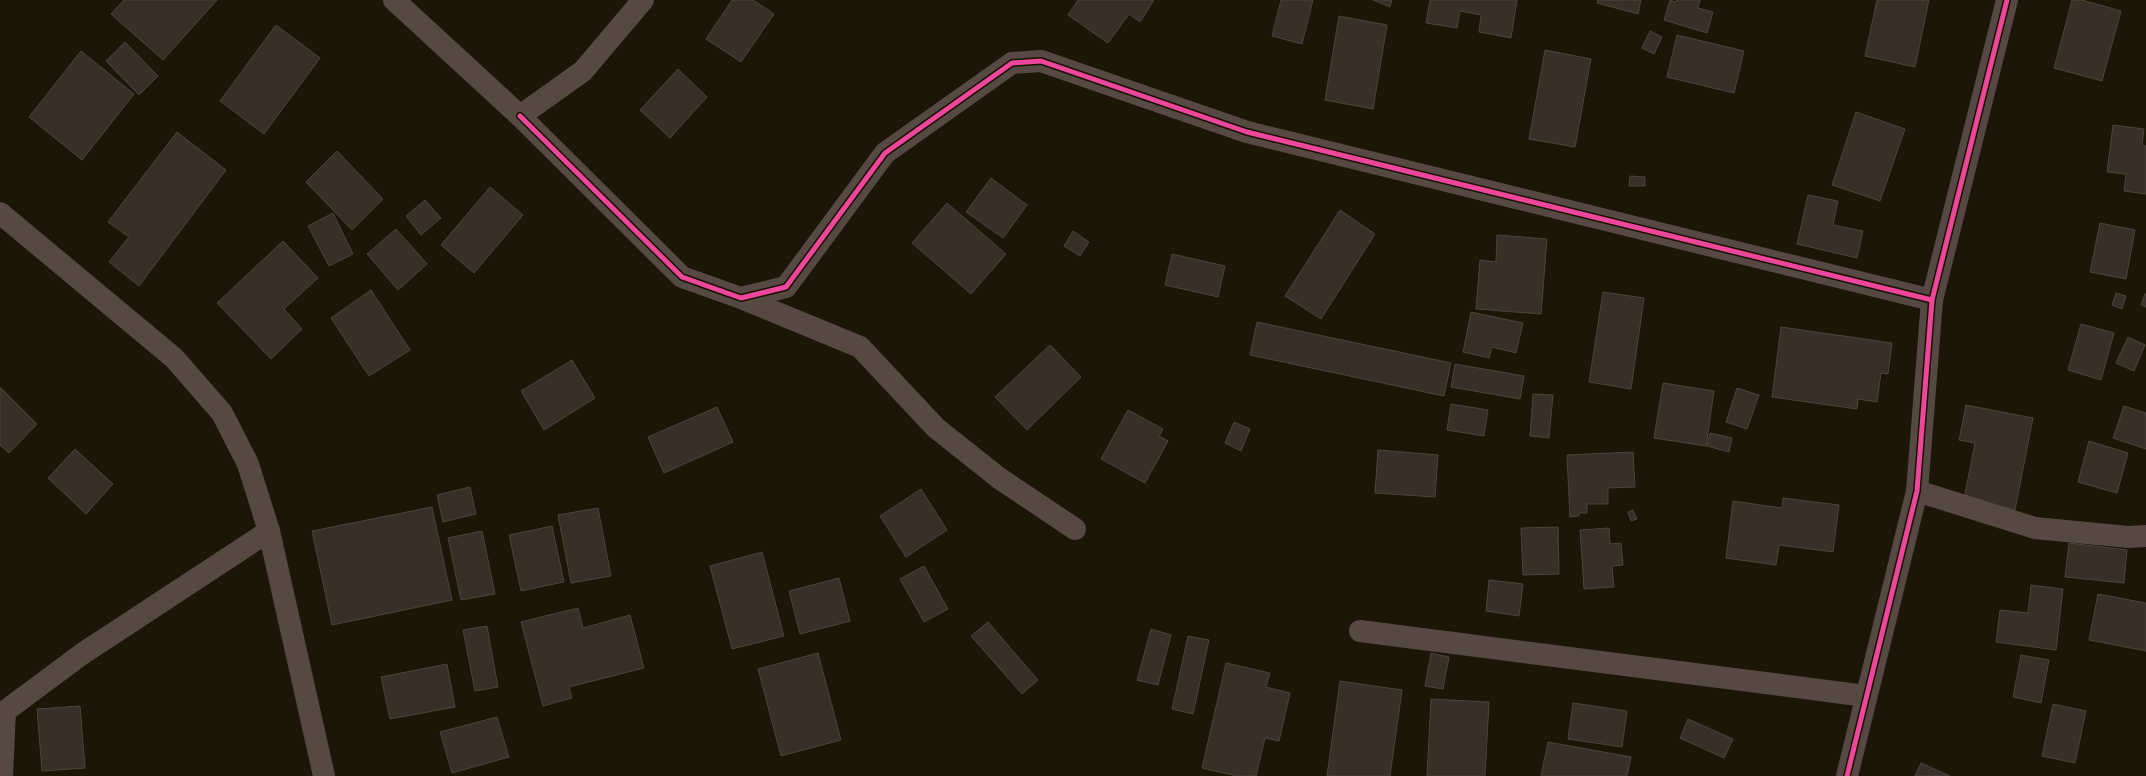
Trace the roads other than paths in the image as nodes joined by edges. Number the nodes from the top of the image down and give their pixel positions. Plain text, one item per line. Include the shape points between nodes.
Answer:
1 (394, 0) edge
2 (643, 0) edge
3 (2007, 0) edge
4 (520, 116) junction
5 (0, 213) edge
6 (741, 298) junction
7 (1932, 300) junction
8 (1917, 491) junction
9 (1075, 529) dead end
10 (269, 531) junction
11 (2146, 536) edge
12 (1360, 631) dead end
13 (1866, 696) junction
14 (2, 713) edge
15 (2, 776) edge
16 (324, 776) edge
17 (1847, 776) edge

1 - 4 street
2 - 4 street via 583,71
3 - 7 street
4 - 6 street via 682,276
5 - 10 street via 174,358 222,413 248,464
6 - 7 street via 786,287 885,152 1012,62 1041,61 1247,132
6 - 9 street via 860,347 936,428 998,478
7 - 8 street
8 - 11 street via 2035,528 2128,537
8 - 13 street
10 - 14 street via 82,654
10 - 16 street
12 - 13 street
13 - 17 street
14 - 15 street

